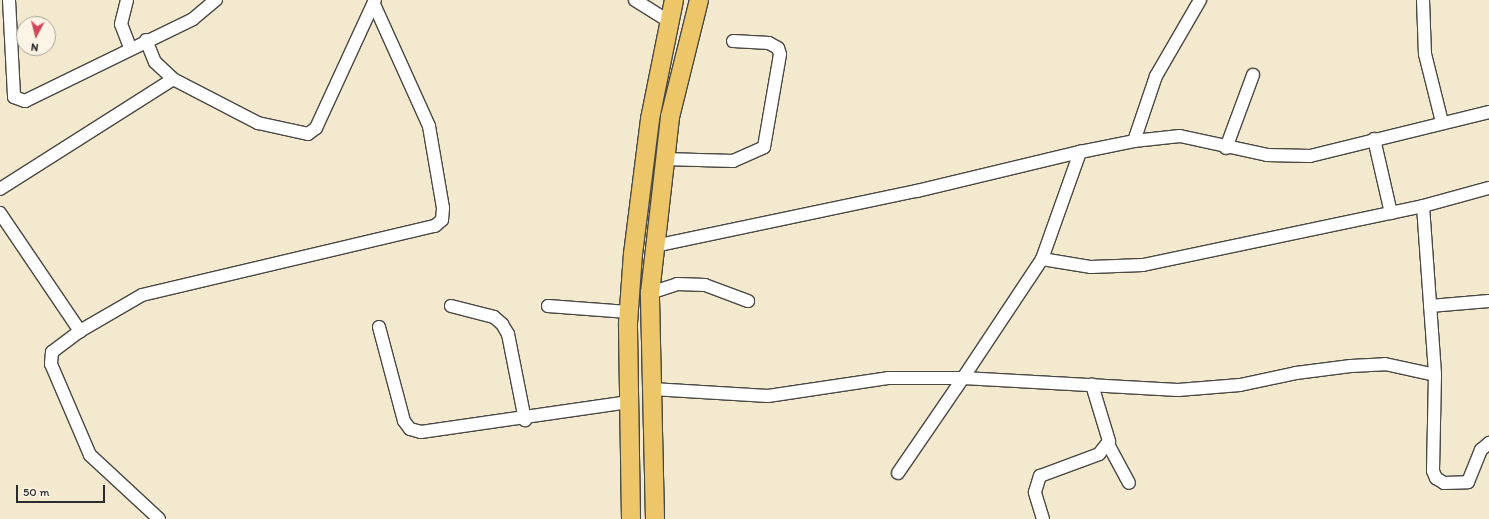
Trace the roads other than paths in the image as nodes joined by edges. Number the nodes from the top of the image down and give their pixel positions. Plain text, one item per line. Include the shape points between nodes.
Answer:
1 (9, 0) edge
2 (127, 0) edge
3 (216, 0) edge
4 (635, 0) edge
5 (674, 0) edge
6 (699, 0) edge
7 (1200, 0) edge
8 (1423, 0) edge
9 (374, 2) edge
10 (670, 22) junction
11 (146, 40) junction
12 (734, 41) dead end
13 (130, 48) junction
14 (1253, 75) dead end
15 (173, 79) junction
16 (1489, 112) edge
17 (1442, 122) junction
18 (1374, 139) junction
19 (1134, 141) junction
20 (1226, 148) junction
21 (1080, 152) junction
22 (664, 159) junction
23 (1489, 188) edge
24 (0, 190) edge
25 (1423, 206) junction
26 (0, 213) edge
27 (1391, 213) junction
28 (655, 246) junction
29 (1042, 259) junction
30 (650, 293) junction
31 (748, 301) dead end
32 (1489, 301) edge
33 (451, 306) dead end
34 (548, 306) dead end
35 (1430, 306) junction
36 (628, 312) junction
37 (379, 327) dead end
38 (80, 331) junction
39 (1435, 375) junction
40 (963, 378) junction
41 (1092, 385) junction
42 (652, 389) junction
43 (629, 402) junction
44 (525, 420) junction
45 (1489, 443) edge
46 (1108, 444) junction
47 (898, 473) dead end
48 (1129, 483) dead end
49 (159, 519) edge
50 (631, 519) edge
51 (655, 519) edge
52 (1043, 519) edge

1 - 13 street via 14,97 25,101
2 - 13 street via 121,24
3 - 11 street via 206,12
4 - 10 street
5 - 10 highway
6 - 22 highway via 670,117
7 - 19 street via 1156,76
8 - 17 street via 1425,54
9 - 15 street via 316,128 308,134 258,123
9 - 38 street via 429,126 443,208 442,220 420,230 142,295 130,299 87,330
10 - 36 highway via 640,182
11 - 13 street
11 - 15 street via 155,62
12 - 22 street via 769,43 778,48 780,54 764,147 733,161
14 - 20 street
15 - 24 street
16 - 17 street
17 - 18 street
18 - 20 street via 1310,156 1267,155
18 - 27 street
19 - 20 street via 1180,136
19 - 21 street
21 - 28 street
21 - 29 street
22 - 28 highway
23 - 25 street
25 - 27 street
25 - 35 street
26 - 38 street
27 - 29 street via 1142,265 1091,267
28 - 30 highway
29 - 40 street
30 - 31 street via 677,284 705,286
30 - 42 highway
32 - 35 street
33 - 44 street via 494,317 502,324 508,334
34 - 36 street
35 - 39 street
36 - 43 highway
37 - 44 street via 404,421 410,429 421,432
38 - 49 street via 52,352 51,364 90,455
39 - 41 street via 1385,364 1323,368 1209,389
39 - 45 street via 1433,471 1436,478 1444,483 1468,482 1480,450
40 - 41 street
40 - 42 street via 888,378 768,396
40 - 47 street
41 - 46 street
42 - 51 highway
43 - 44 street
43 - 50 highway
46 - 48 street
46 - 52 street via 1099,454 1040,476 1035,492

